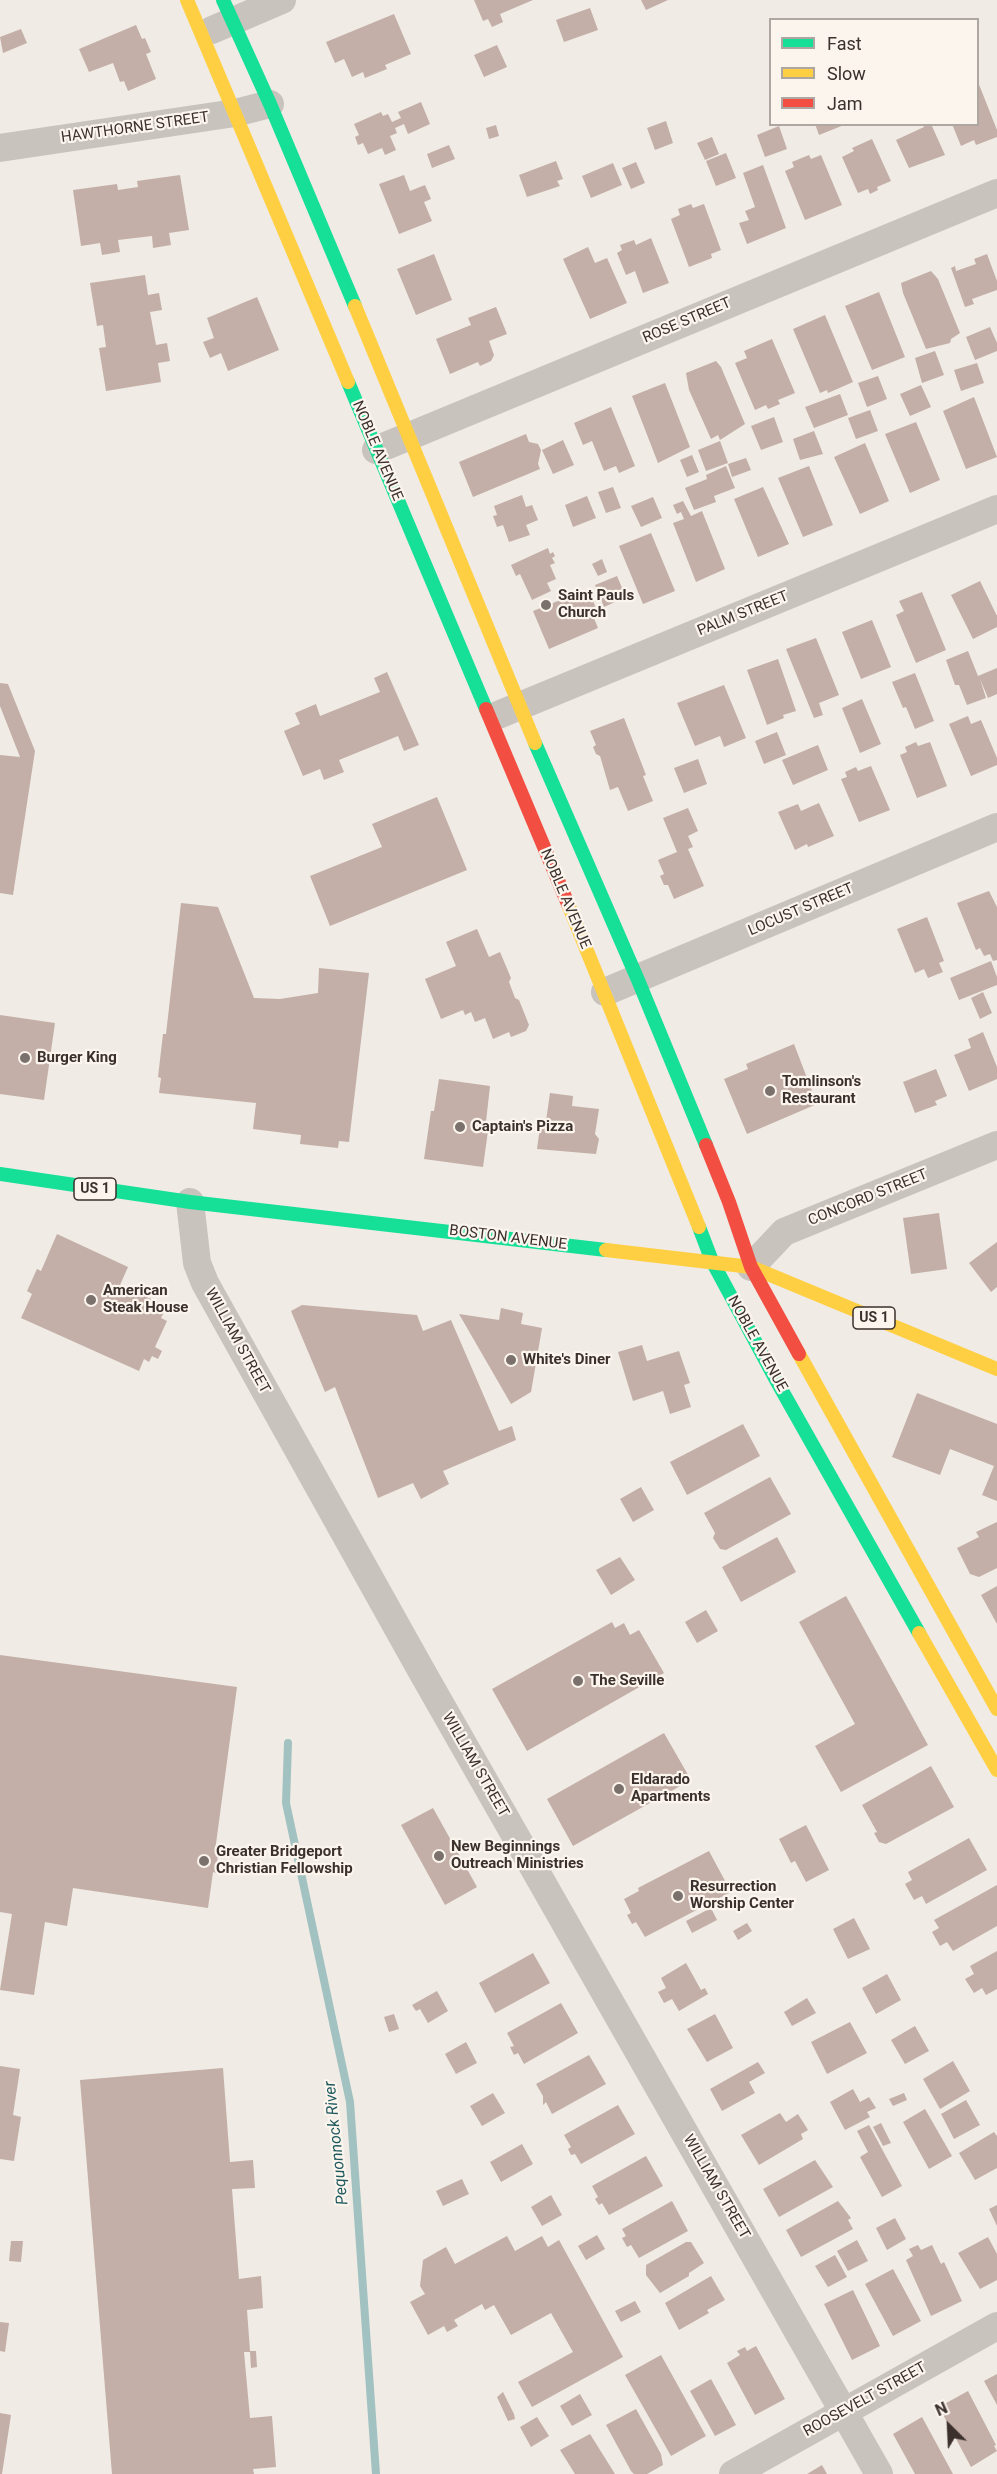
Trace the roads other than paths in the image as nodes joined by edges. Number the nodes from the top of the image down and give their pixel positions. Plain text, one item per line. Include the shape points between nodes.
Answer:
1 (187, 0) edge
2 (282, 0) edge
3 (227, 11) edge
4 (201, 34) junction
5 (270, 104) junction
6 (236, 113) junction
7 (0, 148) edge
8 (997, 193) edge
9 (409, 436) junction
10 (376, 450) junction
11 (997, 509) edge
12 (519, 706) junction
13 (488, 719) junction
14 (997, 827) edge
15 (638, 980) junction
16 (605, 992) junction
17 (997, 1145) edge
18 (0, 1174) edge
19 (190, 1202) junction
20 (712, 1261) junction
21 (750, 1267) junction
22 (997, 1369) edge
23 (997, 1709) edge
24 (997, 1770) edge
25 (997, 2326) edge
26 (844, 2412) junction
27 (733, 2474) edge
28 (879, 2474) edge

1 - 4 main road, NOBLE AVENUE
2 - 3 street
3 - 4 street
3 - 5 main road, NOBLE AVENUE
4 - 6 main road, NOBLE AVENUE
5 - 6 street, HAWTHORNE STREET
5 - 9 main road, NOBLE AVENUE
6 - 7 street, HAWTHORNE STREET
6 - 10 main road, NOBLE AVENUE
8 - 9 street, ROSE STREET
9 - 10 street, ROSE STREET
9 - 12 main road, NOBLE AVENUE
10 - 13 main road, NOBLE AVENUE
11 - 12 street, PALM STREET
12 - 13 street, PALM STREET
12 - 15 main road, NOBLE AVENUE
13 - 16 main road, NOBLE AVENUE
14 - 15 street, LOCUST STREET
15 - 16 street, LOCUST STREET
15 - 21 main road, NOBLE AVENUE via 729,1202
16 - 20 main road, NOBLE AVENUE
17 - 21 street, CONCORD STREET via 784,1232
18 - 19 main road, BOSTON AVENUE / US 1
19 - 20 main road, BOSTON AVENUE / US 1
19 - 26 street, WILLIAM STREET via 197,1263 205,1283
20 - 21 main road, BOSTON AVENUE / US 1
20 - 24 main road, NOBLE AVENUE
21 - 22 main road, BOSTON AVENUE / US 1
21 - 23 main road, NOBLE AVENUE
25 - 26 street, ROOSEVELT STREET
26 - 27 street, ROOSEVELT STREET
26 - 28 street, WILLIAM STREET

